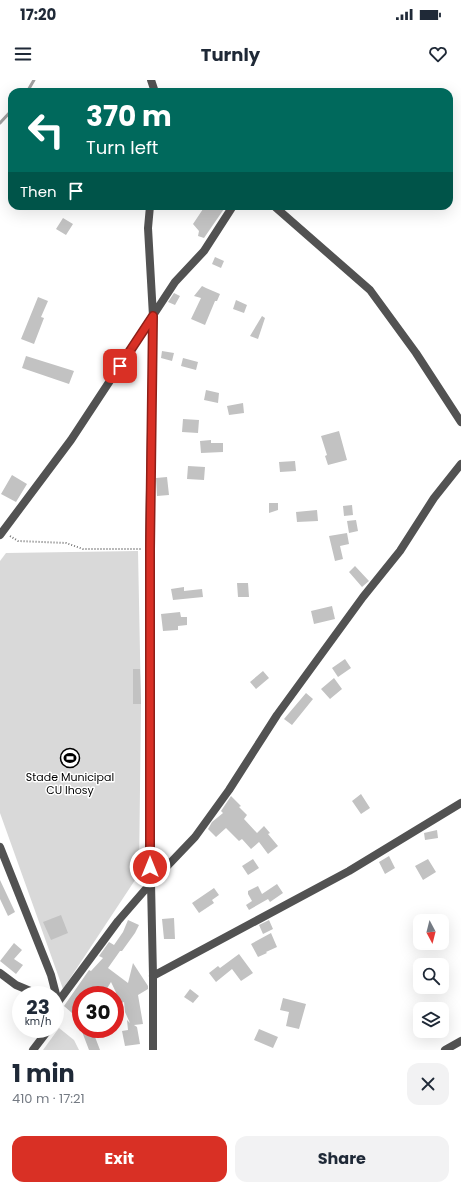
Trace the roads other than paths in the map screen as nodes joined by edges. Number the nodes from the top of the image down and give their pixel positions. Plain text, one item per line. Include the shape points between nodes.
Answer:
1 (150, 210) edge
2 (230, 210) edge
3 (279, 210) edge
4 (153, 316) junction
5 (461, 422) edge
6 (461, 464) edge
7 (1, 533) edge
8 (461, 804) edge
9 (0, 847) edge
10 (151, 883) junction
11 (0, 973) edge
12 (153, 976) junction
13 (18, 986) edge
14 (53, 986) edge
15 (64, 992) edge
16 (42, 1038) edge
17 (461, 1041) edge
18 (33, 1050) edge
19 (152, 1050) edge
20 (446, 1050) edge

1 - 4 street via 148,228
2 - 4 street via 204,251 175,282
3 - 5 street via 370,290 416,353
4 - 7 street via 71,440
4 - 10 street via 150,549
6 - 10 street via 434,498 400,552 358,603 286,703 199,831
8 - 12 street via 349,872
9 - 14 street via 51,975
10 - 12 street
10 - 15 street
11 - 13 street
12 - 19 street
16 - 18 street
17 - 20 street

